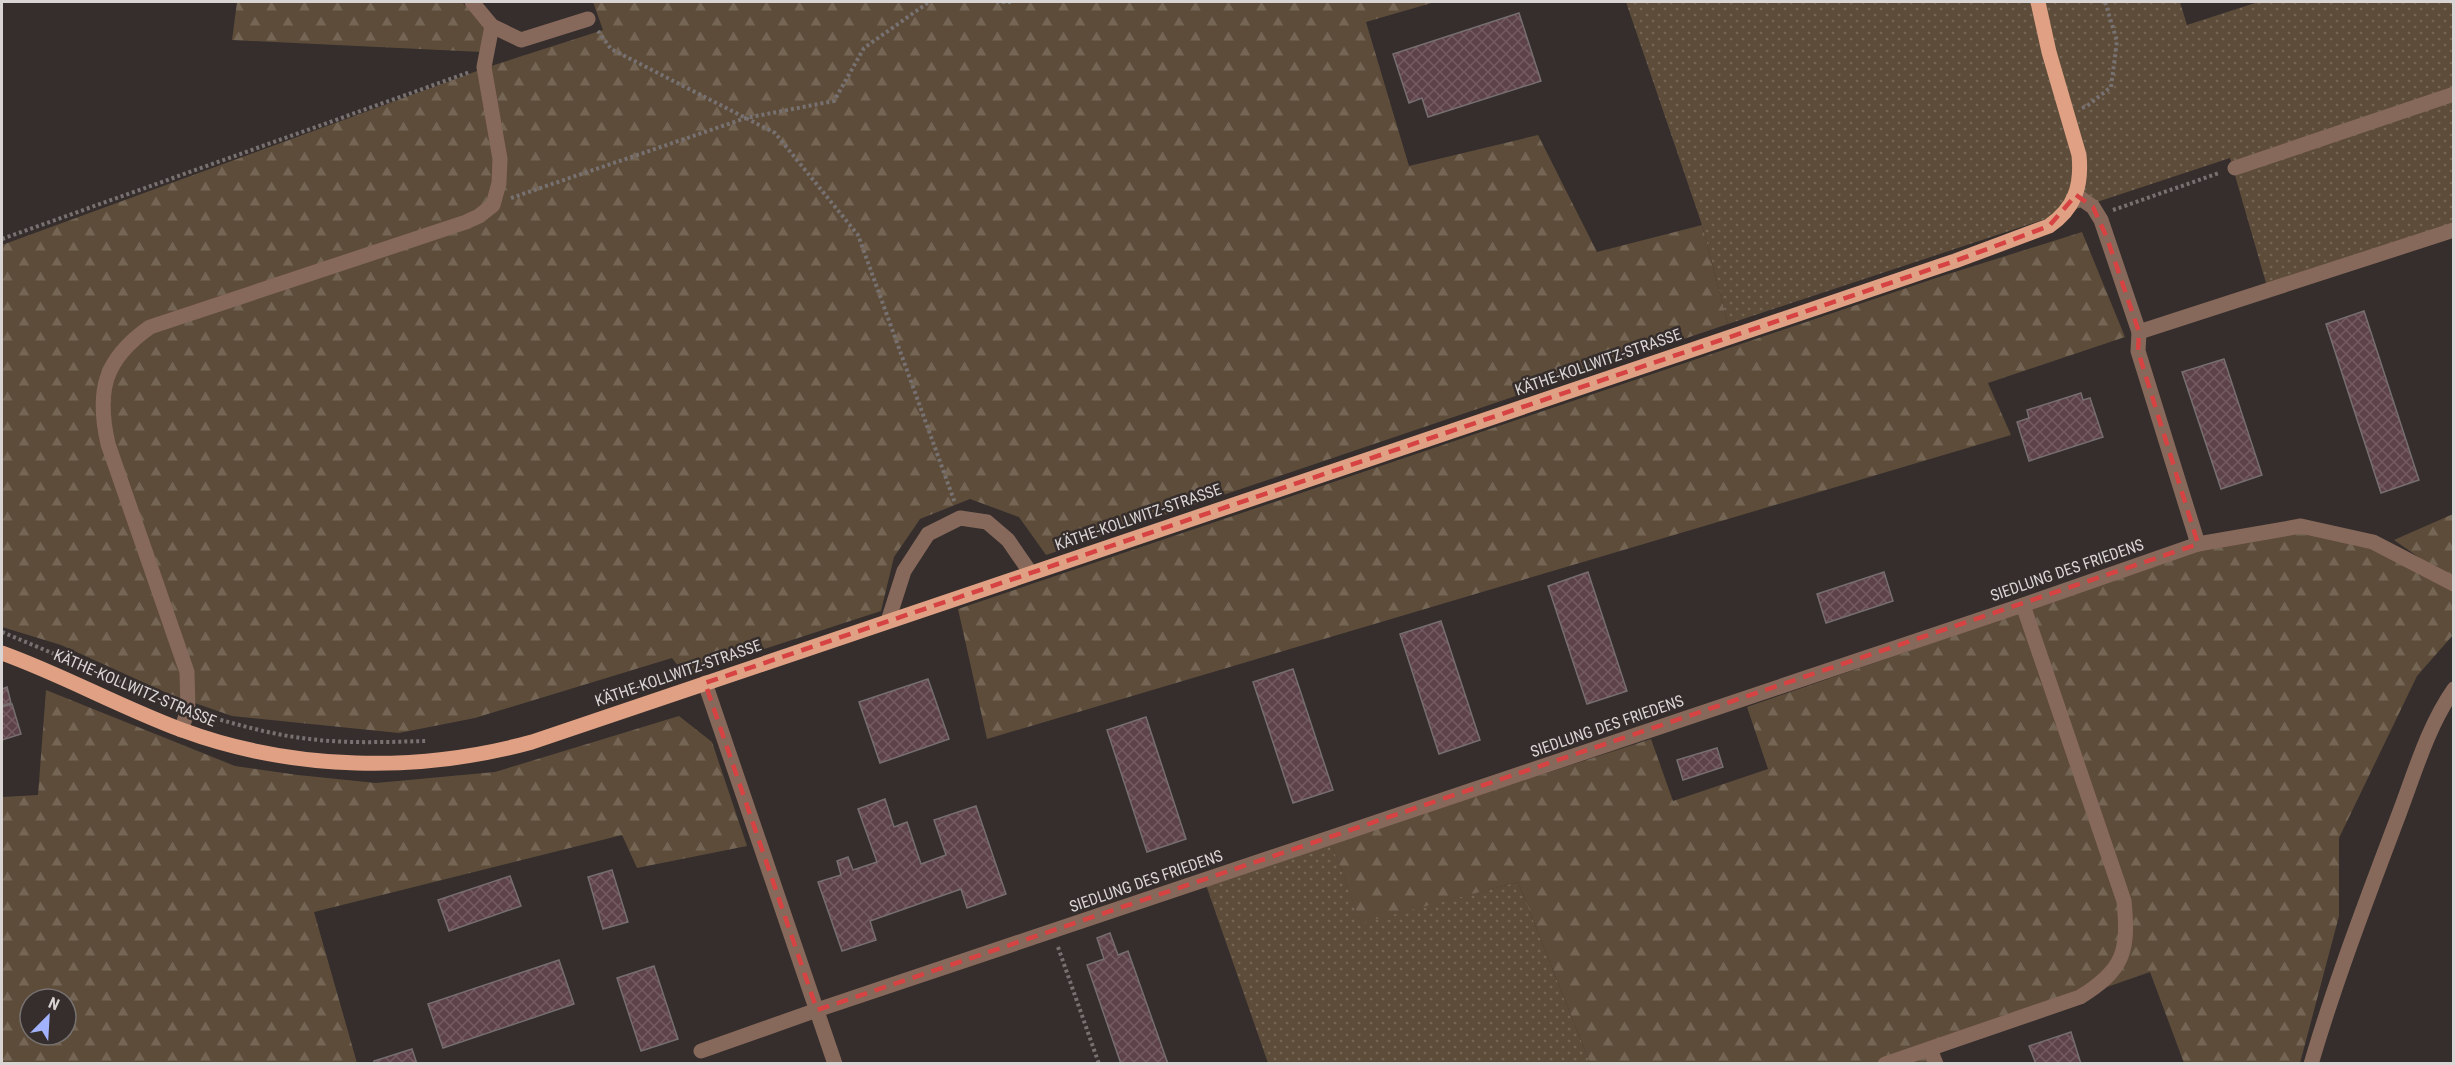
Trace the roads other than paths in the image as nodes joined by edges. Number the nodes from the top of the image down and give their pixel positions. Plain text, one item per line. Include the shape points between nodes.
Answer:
1 (472, 2) edge
2 (2038, 2) edge
3 (588, 19) road end
4 (492, 26) junction
5 (2454, 94) edge
6 (2235, 168) road end
7 (2076, 195) junction
8 (2454, 230) edge
9 (2139, 332) junction
10 (2198, 544) junction
11 (1030, 572) junction
12 (2454, 584) edge
13 (2023, 605) junction
14 (888, 621) junction
15 (2, 653) edge
16 (705, 682) junction
17 (2454, 689) edge
18 (181, 730) junction
19 (817, 1010) junction
20 (1930, 1049) junction
21 (701, 1052) dead end
22 (835, 1064) edge
23 (1885, 1064) edge
24 (1936, 1064) edge
25 (2311, 1064) edge

1 - 4 street
2 - 7 main road, KÄTHE-KOLLWITZ-STRASSE via 2079,155 2081,173
3 - 4 street via 521,40
4 - 18 street via 484,67 500,159 493,205 466,222 150,327 128,342 111,365 102,418 187,672 188,710
5 - 6 street
7 - 9 street via 2098,215
7 - 11 main road, KÄTHE-KOLLWITZ-STRASSE via 2061,217 2049,226 2000,245
8 - 9 street
9 - 10 street via 2138,351
10 - 12 street, SIEDLUNG DES FRIEDENS via 2301,526 2373,542
10 - 13 street, SIEDLUNG DES FRIEDENS
11 - 14 main road, KÄTHE-KOLLWITZ-STRASSE
11 - 14 street via 1008,540 987,522 960,518 928,534 904,571
13 - 19 street, SIEDLUNG DES FRIEDENS
13 - 20 street via 2124,901 2127,931 2122,956 2112,973 2080,997
14 - 16 main road, KÄTHE-KOLLWITZ-STRASSE
15 - 18 main road, KÄTHE-KOLLWITZ-STRASSE
16 - 18 main road, KÄTHE-KOLLWITZ-STRASSE via 532,742 480,755 426,761 300,759
16 - 19 street
17 - 25 street via 2439,710 2393,830
19 - 21 street, SIEDLUNG DES FRIEDENS
19 - 22 street
20 - 23 street
20 - 24 street

